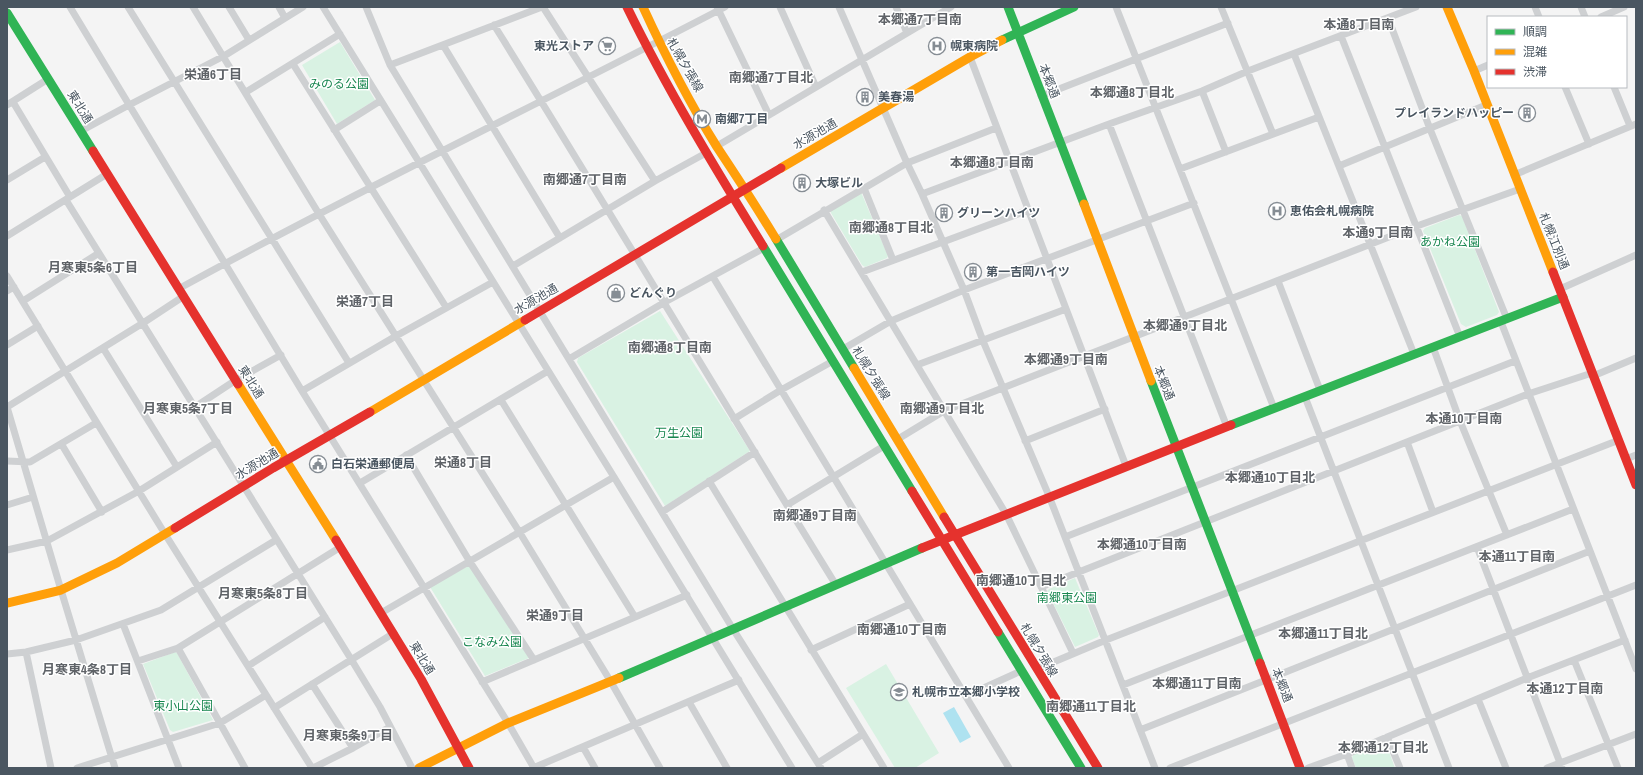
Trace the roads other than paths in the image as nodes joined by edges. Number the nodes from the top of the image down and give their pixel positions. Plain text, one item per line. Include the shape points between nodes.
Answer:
1 (70, 7) edge
2 (128, 7) edge
3 (193, 7) edge
4 (229, 7) edge
5 (279, 7) edge
6 (304, 7) edge
7 (323, 7) edge
8 (366, 7) edge
9 (542, 7) edge
10 (628, 7) edge
11 (643, 7) edge
12 (780, 7) edge
13 (840, 7) edge
14 (896, 7) edge
15 (950, 7) edge
16 (1008, 7) edge
17 (1074, 7) edge
18 (1116, 7) edge
19 (1221, 7) edge
20 (1416, 7) edge
21 (1448, 7) edge
22 (1624, 7) edge
23 (720, 8) edge
24 (7, 13) edge
25 (1603, 16) edge
26 (285, 18) junction
27 (1388, 18) junction
28 (1228, 23) junction
29 (494, 25) junction
30 (1017, 32) junction
31 (907, 33) junction
32 (340, 34) junction
33 (1341, 36) junction
34 (249, 40) junction
35 (658, 42) junction
36 (443, 45) junction
37 (647, 48) junction
38 (1294, 54) junction
39 (224, 56) junction
40 (970, 57) junction
41 (863, 59) junction
42 (1136, 60) junction
43 (293, 64) junction
44 (390, 65) junction
45 (1487, 65) edge
46 (1248, 71) junction
47 (1474, 71) junction
48 (589, 78) junction
49 (48, 79) junction
50 (174, 82) junction
51 (816, 87) junction
52 (1565, 88) edge
53 (1614, 88) edge
54 (246, 92) junction
55 (1202, 92) junction
56 (1041, 96) junction
57 (380, 101) junction
58 (542, 102) junction
59 (10, 103) edge
60 (129, 105) junction
61 (1486, 105) junction
62 (883, 108) junction
63 (1156, 109) junction
64 (769, 115) junction
65 (1320, 117) junction
66 (1109, 124) junction
67 (1633, 125) edge
68 (491, 128) junction
69 (996, 128) junction
70 (1430, 128) junction
71 (334, 130) junction
72 (81, 132) junction
73 (1273, 134) junction
74 (1061, 143) junction
75 (1589, 144) junction
76 (718, 146) junction
77 (1386, 147) junction
78 (442, 152) junction
79 (1226, 152) junction
80 (706, 153) junction
81 (45, 157) junction
82 (1010, 161) junction
83 (420, 162) junction
84 (907, 163) junction
85 (1339, 166) junction
86 (1180, 169) junction
87 (107, 174) junction
88 (1514, 175) junction
89 (7, 180) edge
90 (655, 181) junction
91 (371, 188) junction
92 (864, 188) junction
93 (1520, 188) junction
94 (746, 189) junction
95 (922, 194) junction
96 (733, 196) junction
97 (68, 198) junction
98 (1194, 203) junction
99 (608, 209) junction
100 (824, 210) junction
101 (1029, 210) junction
102 (1463, 210) junction
103 (319, 214) junction
104 (1146, 221) junction
105 (1417, 226) junction
106 (7, 236) edge
107 (560, 238) junction
108 (272, 239) junction
109 (1097, 239) junction
110 (776, 240) junction
111 (943, 242) junction
112 (1370, 245) junction
113 (764, 248) junction
114 (99, 253) junction
115 (635, 254) junction
116 (1636, 256) edge
117 (1047, 258) junction
118 (893, 260) junction
119 (225, 264) junction
120 (512, 266) junction
121 (862, 272) junction
122 (7, 276) edge
123 (713, 277) junction
124 (1278, 281) junction
125 (493, 282) junction
126 (14, 287) junction
127 (964, 290) junction
128 (7, 291) edge
129 (182, 292) junction
130 (1561, 293) junction
131 (1231, 299) junction
132 (23, 301) junction
133 (665, 302) junction
134 (446, 307) junction
135 (1066, 309) junction
136 (536, 313) junction
137 (1185, 317) junction
138 (1504, 320) junction
139 (891, 321) junction
140 (143, 323) junction
141 (520, 323) junction
142 (38, 326) junction
143 (396, 336) junction
144 (1460, 337) junction
145 (1133, 338) junction
146 (983, 341) junction
147 (7, 345) edge
148 (1433, 347) junction
149 (103, 348) junction
150 (843, 350) junction
151 (1414, 354) junction
152 (280, 355) junction
153 (1085, 356) junction
154 (1636, 358) edge
155 (569, 359) junction
156 (1515, 360) junction
157 (833, 361) junction
158 (349, 363) junction
159 (917, 365) junction
160 (66, 371) junction
161 (548, 371) junction
162 (1593, 375) junction
163 (236, 380) junction
164 (424, 380) junction
165 (1447, 387) junction
166 (1003, 389) junction
167 (781, 390) junction
168 (1320, 390) junction
169 (302, 391) junction
170 (1528, 394) junction
171 (1305, 397) junction
172 (501, 400) junction
173 (7, 407) edge
174 (195, 407) junction
175 (1274, 408) junction
176 (1105, 409) junction
177 (944, 411) junction
178 (734, 419) junction
179 (1460, 421) junction
180 (96, 423) junction
181 (1227, 427) junction
182 (454, 428) junction
183 (330, 436) junction
184 (1321, 436) junction
185 (898, 440) junction
186 (1619, 440) junction
187 (1026, 441) junction
188 (217, 442) junction
189 (1407, 442) junction
190 (62, 445) junction
191 (884, 446) junction
192 (1177, 446) junction
193 (755, 452) junction
194 (406, 455) junction
195 (1636, 455) edge
196 (1626, 459) junction
197 (7, 461) edge
198 (286, 461) junction
199 (23, 462) junction
200 (1556, 464) junction
201 (1126, 466) junction
202 (177, 467) junction
203 (1334, 470) junction
204 (614, 477) junction
205 (834, 477) junction
206 (709, 481) junction
207 (360, 483) junction
208 (1636, 485) edge
209 (244, 487) junction
210 (1192, 488) junction
211 (139, 491) junction
212 (1488, 491) junction
213 (1049, 496) junction
214 (33, 497) junction
215 (7, 505) edge
216 (567, 505) junction
217 (787, 505) junction
218 (1573, 509) junction
219 (102, 512) junction
220 (662, 512) junction
221 (1433, 512) junction
222 (1006, 514) junction
223 (1206, 521) junction
224 (520, 533) junction
225 (165, 534) junction
226 (955, 535) junction
227 (1507, 535) junction
228 (1065, 537) junction
229 (276, 540) junction
230 (941, 540) junction
231 (1361, 540) junction
232 (47, 541) junction
233 (339, 548) junction
234 (1477, 548) junction
235 (7, 550) edge
236 (1590, 551) junction
237 (470, 562) junction
238 (885, 563) junction
239 (1079, 572) junction
240 (298, 574) junction
241 (836, 585) junction
242 (1378, 585) junction
243 (1636, 585) edge
244 (423, 587) junction
245 (1041, 587) junction
246 (198, 588) junction
247 (60, 590) junction
248 (1494, 590) junction
249 (1232, 591) junction
250 (687, 595) junction
251 (1608, 595) junction
252 (7, 603) edge
253 (910, 604) junction
254 (784, 606) junction
255 (380, 613) junction
256 (635, 616) junction
257 (325, 617) junction
258 (220, 623) junction
259 (123, 624) junction
260 (1394, 628) junction
261 (730, 630) junction
262 (394, 633) junction
263 (1511, 634) junction
264 (1250, 636) junction
265 (713, 637) junction
266 (584, 639) junction
267 (76, 640) junction
268 (1106, 640) junction
269 (1625, 640) junction
270 (178, 648) junction
271 (811, 650) junction
272 (26, 652) junction
273 (1073, 653) junction
274 (7, 654) edge
275 (351, 659) junction
276 (534, 660) junction
277 (1574, 660) junction
278 (138, 661) junction
279 (248, 666) junction
280 (1037, 669) junction
281 (1636, 669) edge
282 (1021, 670) junction
283 (1412, 674) junction
284 (1527, 678) junction
285 (739, 680) junction
286 (1267, 680) junction
287 (482, 682) junction
288 (611, 682) junction
289 (312, 684) junction
290 (1123, 685) junction
291 (266, 695) junction
292 (966, 696) junction
293 (1478, 699) junction
294 (689, 702) junction
295 (274, 708) junction
296 (1430, 719) junction
297 (220, 723) junction
298 (508, 723) junction
299 (635, 724) junction
300 (1284, 724) junction
301 (390, 726) junction
302 (1140, 730) junction
303 (863, 734) junction
304 (1636, 734) edge
305 (1387, 737) junction
306 (168, 739) junction
307 (1609, 744) junction
308 (583, 747) junction
309 (353, 748) junction
310 (458, 748) junction
311 (1347, 754) junction
312 (112, 757) junction
313 (819, 766) edge
314 (1561, 766) edge
315 (51, 768) edge
316 (77, 768) edge
317 (115, 768) edge
318 (179, 768) edge
319 (245, 768) edge
320 (312, 768) edge
321 (412, 768) edge
322 (419, 768) edge
323 (469, 768) edge
324 (534, 768) edge
325 (595, 768) edge
326 (660, 768) edge
327 (727, 768) edge
328 (792, 768) edge
329 (884, 768) edge
330 (1009, 768) edge
331 (1081, 768) edge
332 (1098, 768) edge
333 (1155, 768) edge
334 (1170, 768) edge
335 (1300, 768) edge
336 (1308, 768) edge
337 (1352, 768) edge
338 (1400, 768) edge
339 (1449, 768) edge
340 (1506, 768) edge
341 (1547, 768) edge
342 (1618, 768) edge

1 - 60 street
2 - 50 street
3 - 39 street
4 - 34 street
5 - 26 street
6 - 26 street
7 - 32 street
8 - 44 street
9 - 29 street
9 - 48 street
10 - 37 main road, 札幌夕張線
11 - 35 main road, 札幌夕張線
12 - 51 street
13 - 41 street
14 - 31 street
15 - 31 street
16 - 30 main road, 本郷通
17 - 30 main road, 水源池通
18 - 42 street
19 - 28 street
20 - 27 street
21 - 47 main road, 札幌江別通
22 - 25 street
23 - 35 street
23 - 64 street
24 - 49 main road, 東北通
26 - 34 street
27 - 33 street
27 - 70 street
28 - 42 street
28 - 46 street
29 - 36 street
29 - 58 street
30 - 40 main road, 水源池通
30 - 56 main road, 本郷通
31 - 41 street
32 - 43 street
32 - 57 street
33 - 38 street
33 - 77 street
34 - 39 street
35 - 37 street
35 - 76 main road, 札幌夕張線
36 - 44 street
36 - 68 street
37 - 48 street
37 - 80 main road, 札幌夕張線
38 - 46 street
38 - 65 street
39 - 50 street
39 - 54 street
40 - 62 main road, 水源池通
40 - 69 street
41 - 51 street
41 - 62 street
42 - 56 street
42 - 63 street
43 - 54 street
43 - 71 street
44 - 78 street
45 - 47 street
46 - 55 street
46 - 73 street
47 - 61 main road, 札幌江別通
48 - 58 street
48 - 90 street
49 - 59 street
49 - 72 main road, 東北通
50 - 60 street
50 - 108 street
51 - 64 street
52 - 75 street
53 - 67 street
54 - 103 street
55 - 63 street
55 - 79 street
56 - 74 main road, 本郷通
57 - 71 street
57 - 83 street
58 - 68 street
58 - 99 street
59 - 81 street
60 - 72 street
60 - 119 street
61 - 70 street
61 - 88 main road, 札幌江別通
62 - 84 street
62 - 94 main road, 水源池通
63 - 66 street
63 - 86 street
64 - 76 street
65 - 73 street
65 - 85 street
66 - 74 street
66 - 104 street
67 - 75 street
68 - 78 street
68 - 107 street
69 - 82 street
69 - 84 street
70 - 77 street
70 - 102 street
71 - 91 street
72 - 87 main road, 東北通
73 - 79 street
74 - 82 street
74 - 109 main road, 本郷通
75 - 88 street
76 - 94 main road, 札幌夕張線
77 - 85 street
77 - 105 street
78 - 83 street
78 - 120 street
79 - 86 street
80 - 90 street
80 - 96 main road, 札幌夕張線
81 - 89 street
81 - 97 street
82 - 95 street
82 - 101 street
83 - 91 street
83 - 125 street
84 - 92 street
84 - 95 street
85 - 112 street
86 - 98 street
87 - 97 street
87 - 129 main road, 東北通
88 - 93 main road, 札幌江別通
90 - 99 street
91 - 103 street
91 - 134 street
92 - 100 street
92 - 118 street
93 - 102 street
93 - 130 main road, 札幌江別通
94 - 96 main road, 水源池通
94 - 110 main road, 札幌夕張線
95 - 111 street
96 - 113 main road, 札幌夕張線
96 - 115 main road, 水源池通
97 - 106 street
97 - 114 street
98 - 104 street
98 - 131 street
99 - 107 street
99 - 115 street
100 - 110 street
100 - 121 street
101 - 111 street
101 - 117 street
102 - 105 street
102 - 138 street
103 - 108 street
103 - 143 street
104 - 109 street
104 - 137 street
105 - 112 street
105 - 144 street
107 - 120 street
108 - 119 street
108 - 158 street
109 - 117 street
109 - 145 main road, 本郷通
110 - 150 main road, 札幌夕張線
111 - 118 street
111 - 127 street
112 - 124 street
112 - 151 street
113 - 123 street
113 - 157 main road, 札幌夕張線
114 - 132 street
114 - 140 street
115 - 133 street
115 - 136 main road, 水源池通
116 - 130 street
117 - 127 street
117 - 135 street
118 - 121 street
119 - 129 street
119 - 152 street
120 - 136 street
121 - 139 street
122 - 126 street
123 - 133 street
123 - 167 street
124 - 131 street
124 - 168 street
125 - 134 street
125 - 141 street
126 - 128 street
126 - 132 street
127 - 139 street
127 - 146 street
129 - 140 street
129 - 163 main road, 東北通
130 - 138 main road
130 - 162 main road, 札幌江別通
131 - 137 street
131 - 175 street
132 - 142 street
133 - 155 street
133 - 178 street
134 - 143 street
135 - 146 street
135 - 153 street
136 - 141 main road, 水源池通
136 - 155 street
137 - 145 street
137 - 181 street
138 - 144 main road
138 - 156 street
139 - 150 street
139 - 159 street
140 - 149 street
140 - 174 street
141 - 161 street
141 - 164 main road, 水源池通
142 - 147 street
142 - 160 street
143 - 158 street
143 - 164 street
144 - 148 main road
145 - 153 street
145 - 192 main road, 本郷通
146 - 159 street
146 - 166 street
148 - 151 main road
148 - 165 street
149 - 160 street
149 - 202 street
150 - 185 main road, 札幌夕張線
151 - 168 main road
152 - 163 street
152 - 169 street
153 - 166 street
153 - 176 street
154 - 162 street
155 - 220 street
156 - 165 street
156 - 170 street
157 - 167 street
157 - 191 main road, 札幌夕張線
158 - 169 street
159 - 177 street
160 - 173 street
160 - 180 street
161 - 172 street
161 - 204 street
162 - 170 street
162 - 186 main road, 札幌江別通
163 - 174 street
163 - 198 main road, 東北通
164 - 182 street
164 - 183 main road, 水源池通
165 - 179 street
165 - 184 street
166 - 177 street
166 - 187 street
167 - 178 street
167 - 205 street
168 - 171 main road
169 - 183 street
170 - 179 street
170 - 200 street
171 - 175 main road
171 - 184 street
172 - 182 street
172 - 216 street
173 - 199 street
174 - 188 street
175 - 181 main road
176 - 187 street
176 - 201 street
177 - 185 street
177 - 222 street
178 - 193 street
179 - 189 street
179 - 212 street
180 - 190 street
180 - 211 street
181 - 192 main road
182 - 194 street
182 - 224 street
183 - 198 main road, 水源池通
183 - 207 street
184 - 203 street
184 - 210 street
185 - 226 main road, 札幌夕張線
186 - 196 main road, 札幌江別通
186 - 200 street
187 - 213 street
188 - 202 street
188 - 209 street
189 - 203 street
189 - 221 street
190 - 199 street via 30,462
190 - 219 street
191 - 205 street
191 - 230 main road, 札幌夕張線
192 - 201 main road
192 - 210 main road, 本郷通
193 - 206 street
193 - 217 street
194 - 207 street
194 - 237 street
195 - 196 street
196 - 208 main road, 札幌江別通
197 - 199 street
198 - 209 main road, 水源池通
198 - 233 main road, 東北通
199 - 214 street
200 - 212 street
200 - 218 street
201 - 213 main road
202 - 211 street
203 - 223 street
203 - 231 street
204 - 216 street
204 - 250 street
205 - 217 street
205 - 238 street
206 - 220 street
206 - 254 street
207 - 244 street
209 - 225 main road, 水源池通
209 - 229 street
210 - 223 main road, 本郷通
210 - 228 street
211 - 219 street
211 - 225 street
212 - 221 street
212 - 227 street
213 - 222 main road
213 - 228 street
214 - 215 street
214 - 232 street
216 - 224 street
216 - 256 street
217 - 241 street
218 - 227 street
218 - 236 street
219 - 232 street
220 - 261 street
221 - 231 street
222 - 226 main road
222 - 245 street
223 - 239 street
223 - 249 main road, 本郷通
224 - 237 street
224 - 266 street
225 - 246 street
225 - 247 main road, 水源池通 via 116,564
226 - 230 main road
226 - 280 main road, 札幌夕張線
227 - 234 street
228 - 239 street
229 - 240 street
229 - 246 street
230 - 238 main road
230 - 282 main road, 札幌夕張線
231 - 242 street
231 - 249 street
232 - 235 street
232 - 247 street
233 - 240 street
233 - 255 main road, 東北通
234 - 242 street
234 - 248 street
236 - 248 street
236 - 251 street
237 - 244 street
237 - 276 street
238 - 241 main road
238 - 253 street
239 - 245 street
239 - 268 street
240 - 257 street
240 - 258 street
241 - 254 main road
242 - 260 street
242 - 264 street
243 - 251 street
244 - 255 street
244 - 287 street
245 - 273 street
246 - 258 street
246 - 259 street via 161,610
247 - 252 main road, 水源池通
247 - 267 street
248 - 260 street
248 - 263 street
249 - 264 main road, 本郷通
249 - 268 street
250 - 256 street
250 - 265 street
251 - 263 street
251 - 269 street
253 - 271 street
253 - 292 street
254 - 261 main road
254 - 271 street
255 - 262 main road, 東北通
256 - 266 street
257 - 275 street
257 - 279 street
258 - 270 street
258 - 279 street
259 - 267 street
259 - 278 street
260 - 283 street
260 - 286 street
261 - 265 main road
261 - 313 street
262 - 275 street
262 - 310 main road, 東北通
263 - 283 street
263 - 284 street
264 - 286 main road, 本郷通
264 - 290 street
265 - 285 street
265 - 288 main road
266 - 276 street
266 - 288 street
267 - 272 street
267 - 312 street
268 - 273 street
268 - 290 street
269 - 277 street
269 - 281 street
270 - 278 street
270 - 297 street
271 - 303 street
272 - 274 street
272 - 315 street
273 - 280 street
275 - 289 street
275 - 301 street
276 - 287 street
277 - 284 street
277 - 307 street
278 - 306 street
279 - 291 street
280 - 332 main road, 札幌夕張線
282 - 292 street
282 - 331 main road, 札幌夕張線
283 - 296 street
283 - 300 street
284 - 293 street
284 - 314 street
285 - 294 street
285 - 328 street
286 - 300 main road, 本郷通
286 - 302 street
287 - 298 street
288 - 298 main road
288 - 299 street
289 - 295 street
289 - 309 street
290 - 302 street
291 - 295 street
291 - 297 street
292 - 330 street
293 - 296 street
293 - 340 street
294 - 299 street
294 - 327 street
295 - 320 street
296 - 305 street
296 - 339 street
297 - 306 street
297 - 319 street
298 - 310 main road
298 - 324 street
299 - 308 street
299 - 326 street
300 - 334 street
300 - 335 main road, 本郷通
301 - 309 street
301 - 321 street
302 - 333 street
303 - 313 street
303 - 329 street
304 - 307 street
305 - 311 street
305 - 338 street
306 - 312 street
306 - 318 street
307 - 314 street
307 - 342 street
308 - 324 street
308 - 325 street
309 - 320 street
310 - 322 main road
310 - 323 main road, 東北通
311 - 336 street
311 - 337 street
312 - 316 street
312 - 317 street
314 - 341 street

